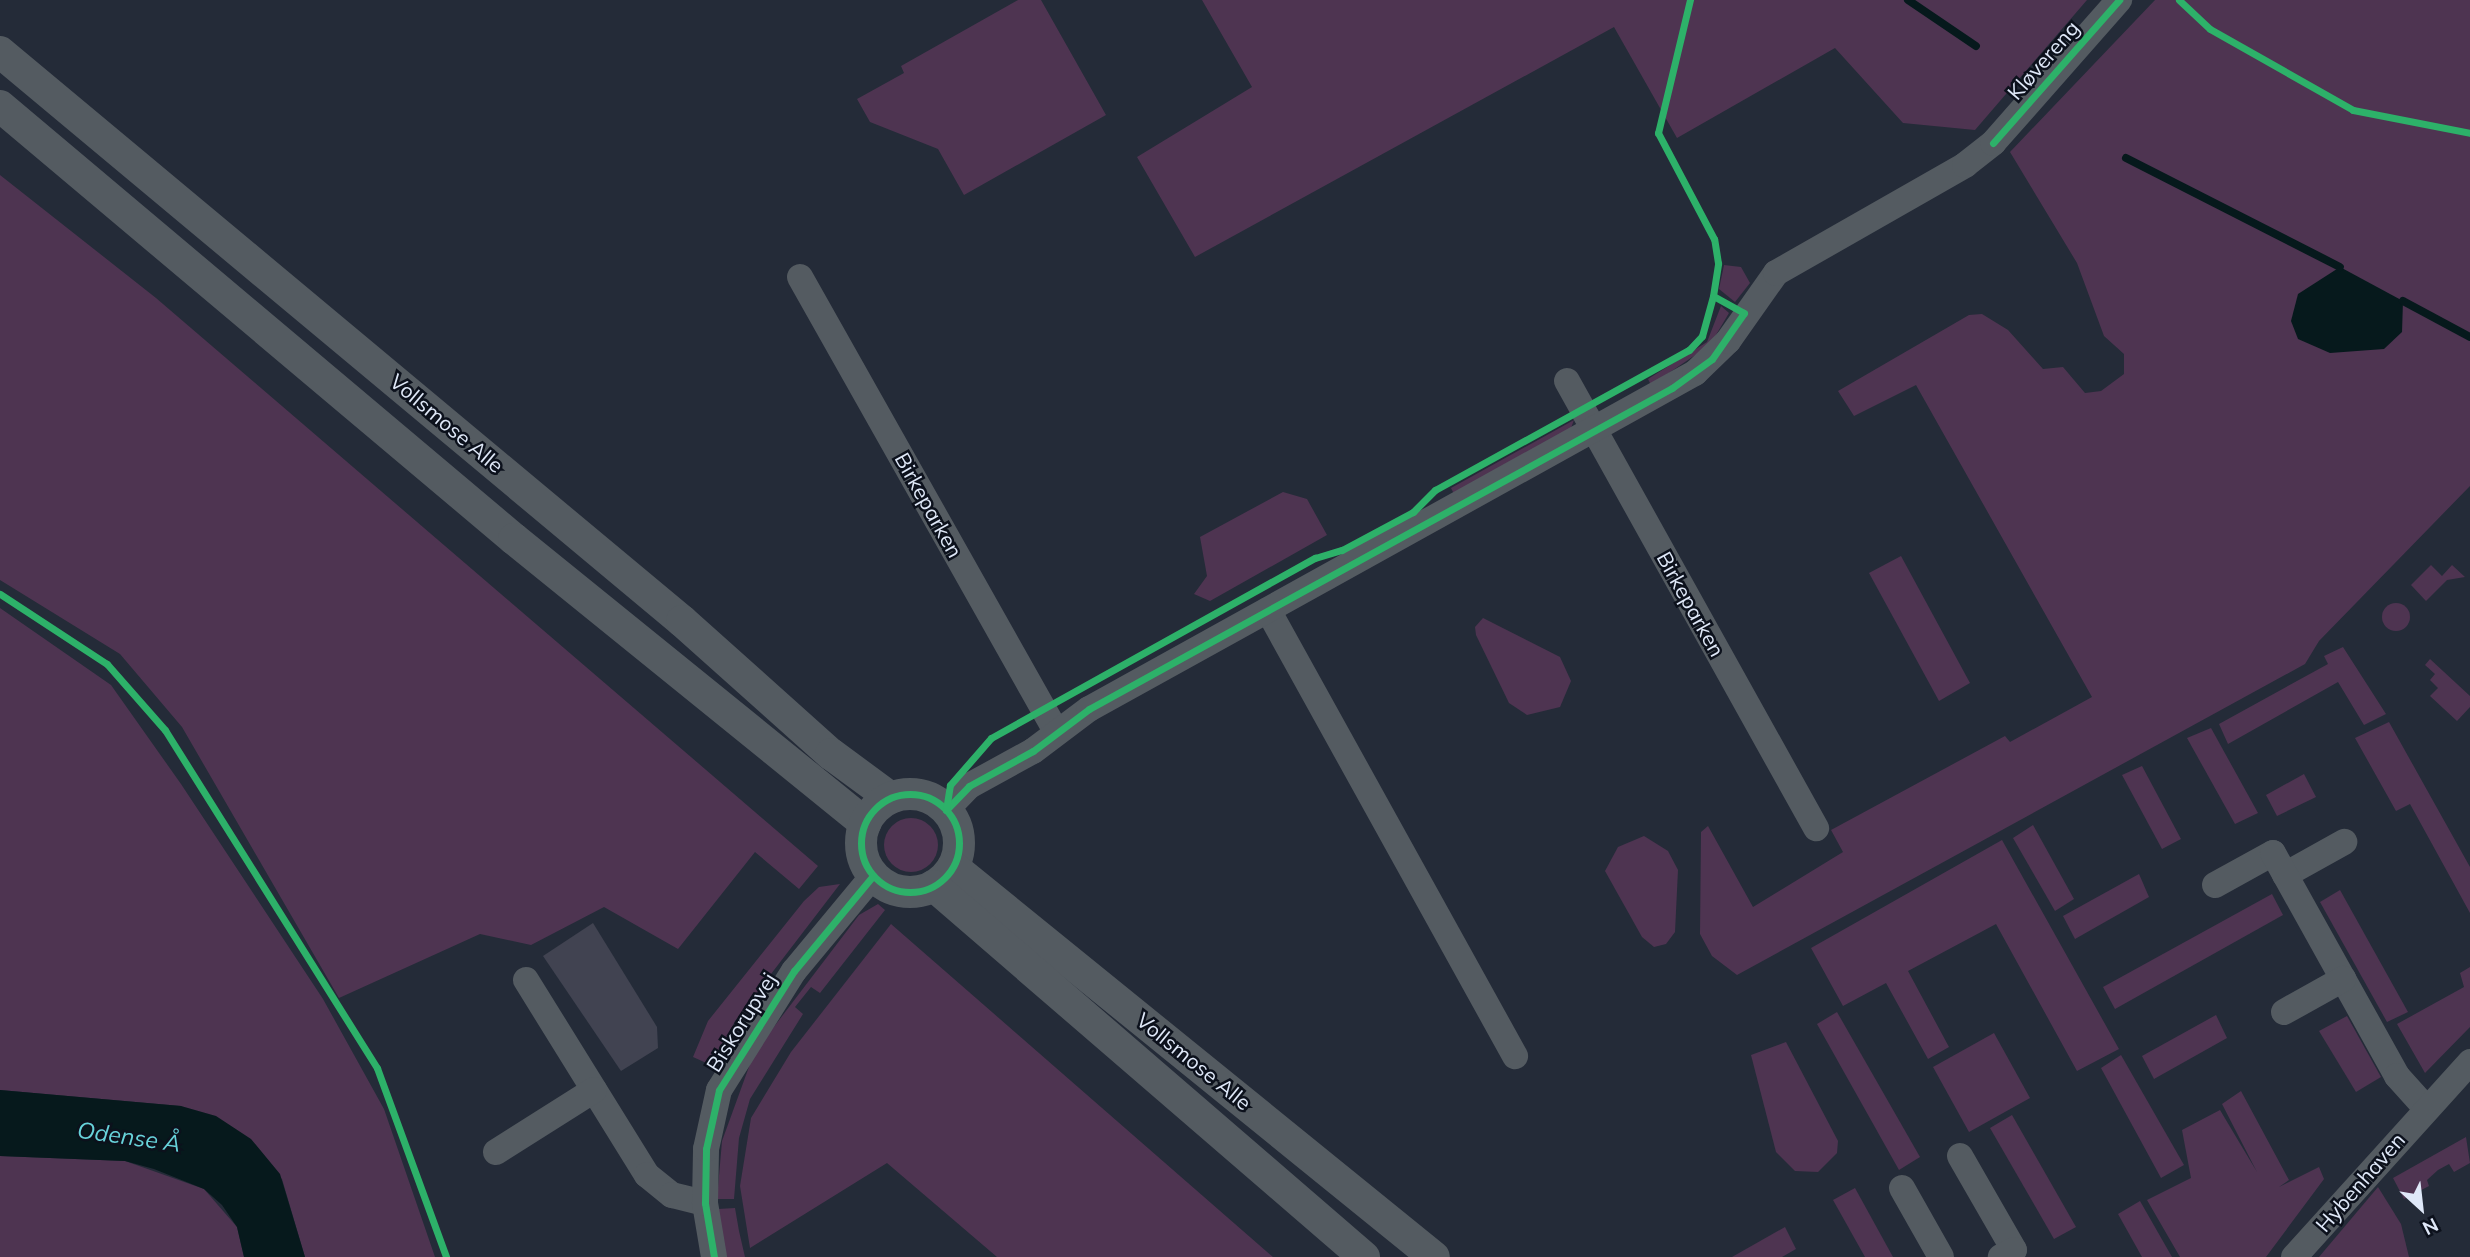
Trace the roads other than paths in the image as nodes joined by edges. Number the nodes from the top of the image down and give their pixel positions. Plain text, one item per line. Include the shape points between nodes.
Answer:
1 (2119, 0) edge
2 (0, 52) edge
3 (0, 106) edge
4 (800, 277) dead end
5 (1567, 381) dead end
6 (1593, 431) junction
7 (1268, 610) junction
8 (1057, 733) junction
9 (891, 798) junction
10 (946, 810) junction
11 (865, 823) junction
12 (1816, 828) dead end
13 (2344, 842) dead end
14 (2285, 875) junction
15 (873, 876) junction
16 (943, 877) junction
17 (2215, 885) dead end
18 (2343, 979) junction
19 (526, 980) dead end
20 (2284, 1012) dead end
21 (1516, 1056) dead end
22 (2470, 1062) edge
23 (594, 1090) junction
24 (2426, 1107) junction
25 (496, 1152) dead end
26 (1961, 1156) dead end
27 (1902, 1188) dead end
28 (705, 1203) junction
29 (714, 1257) edge
30 (1364, 1257) edge
31 (1434, 1257) edge
32 (1941, 1257) edge
33 (2001, 1257) edge
34 (2294, 1257) edge

1 - 6 street, Kløvereng via 1993,143 1965,165 1792,261 1762,287 1712,359
2 - 9 street, Vollsmose Alle via 642,587 831,754
3 - 11 street via 514,539
4 - 8 street, Birkeparken
5 - 6 street, Birkeparken
6 - 7 street, Kløvereng
6 - 12 street, Birkeparken
7 - 8 street, Kløvereng via 1089,709
7 - 21 street
8 - 10 street, Kløvereng via 969,786
9 - 10 street via 918,794
9 - 11 street
10 - 16 street via 959,837
11 - 15 street via 862,852
13 - 14 street
14 - 17 street via 2273,853
14 - 18 street
15 - 16 street via 906,892
15 - 28 street, Biskorupvej via 794,971 719,1090 706,1149
16 - 30 street, Vollsmose Alle
16 - 31 street, Vollsmose Alle
18 - 20 street
18 - 24 street via 2397,1076
19 - 23 street
22 - 24 street, Hybenhaven
23 - 25 street
23 - 28 street via 646,1175 672,1195
24 - 34 street, Hybenhaven
26 - 33 street via 2014,1250
27 - 32 street
28 - 29 street, Biskorupvej

